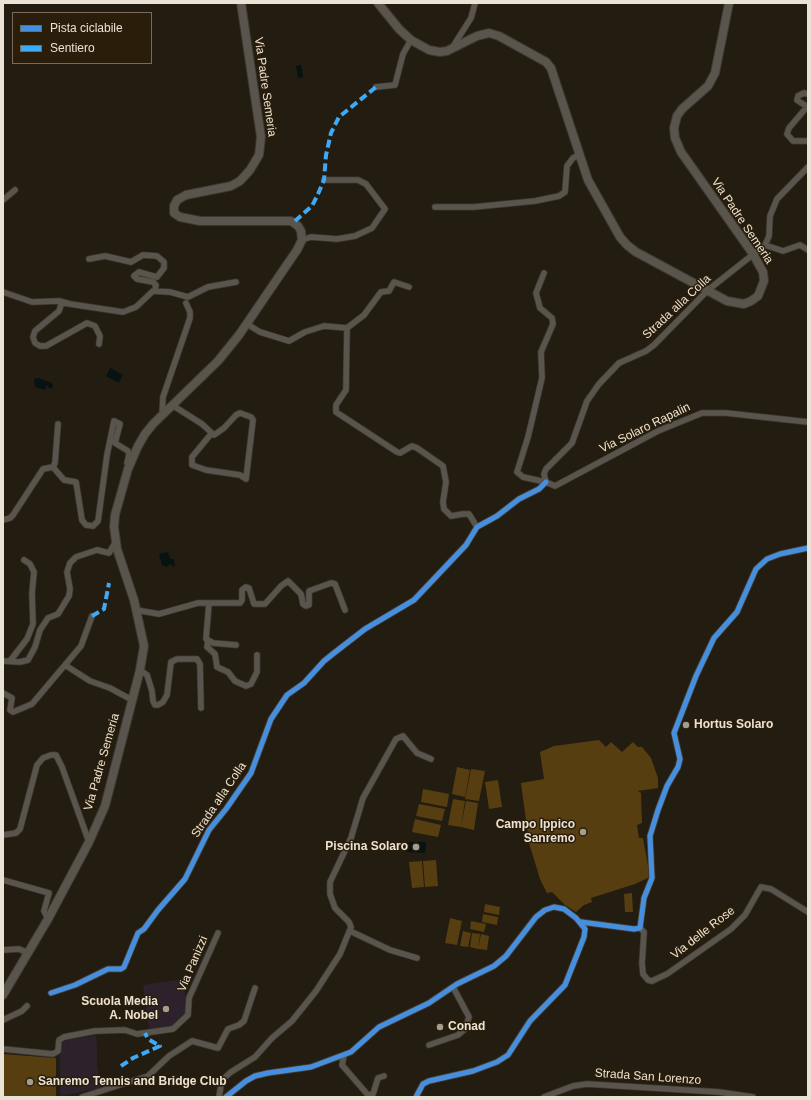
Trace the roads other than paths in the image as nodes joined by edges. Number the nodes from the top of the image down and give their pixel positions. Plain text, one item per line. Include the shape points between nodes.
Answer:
1 (241, 3) edge
2 (378, 3) edge
3 (476, 3) edge
4 (729, 3) edge
5 (411, 40) junction
6 (452, 48) junction
7 (376, 87) dead end
8 (808, 94) edge
9 (808, 141) edge
10 (579, 155) junction
11 (808, 167) edge
12 (324, 180) dead end
13 (15, 190) dead end
14 (3, 200) edge
15 (435, 207) dead end
16 (302, 240) junction
17 (765, 245) junction
18 (808, 250) edge
19 (753, 254) junction
20 (88, 259) dead end
21 (544, 273) dead end
22 (236, 282) dead end
23 (409, 287) dead end
24 (155, 290) junction
25 (708, 290) junction
26 (3, 292) edge
27 (62, 302) junction
28 (186, 303) dead end
29 (247, 324) junction
30 (347, 328) junction
31 (99, 344) dead end
32 (172, 405) junction
33 (162, 416) junction
34 (808, 422) edge
35 (58, 424) dead end
36 (211, 434) junction
37 (53, 467) junction
38 (128, 469) junction
39 (545, 481) junction
40 (3, 520) edge
41 (477, 527) junction
42 (116, 541) junction
43 (808, 548) edge
44 (24, 560) dead end
45 (209, 603) junction
46 (136, 610) junction
47 (345, 610) dead end
48 (92, 616) dead end
49 (208, 641) junction
50 (236, 645) dead end
51 (257, 654) dead end
52 (3, 661) edge
53 (10, 661) junction
54 (65, 665) junction
55 (140, 670) junction
56 (3, 693) edge
57 (132, 700) junction
58 (201, 708) dead end
59 (431, 759) dead end
60 (3, 835) edge
61 (89, 842) junction
62 (3, 880) edge
63 (808, 912) edge
64 (48, 919) junction
65 (581, 922) junction
66 (640, 928) junction
67 (350, 931) junction
68 (218, 933) dead end
69 (3, 950) edge
70 (28, 953) junction
71 (417, 958) dead end
72 (453, 987) junction
73 (255, 988) dead end
74 (50, 993) dead end
75 (3, 995) edge
76 (27, 1006) dead end
77 (3, 1020) edge
78 (429, 1045) dead end
79 (3, 1049) edge
80 (344, 1056) junction
81 (384, 1076) dead end
82 (82, 1097) edge
83 (219, 1097) edge
84 (226, 1097) edge
85 (416, 1097) edge
86 (544, 1097) edge
87 (753, 1097) edge

1 - 16 main road, Via Padre Semeria via 261,137 259,155 240,181 231,186 186,195 177,200 174,213 190,220 291,220 301,231
2 - 5 main road, Via Padre Semeria via 392,22
3 - 6 street via 471,18
4 - 19 main road, Via Padre Semeria via 716,73 708,86 682,109 674,128 681,152
5 - 6 main road, Via Padre Semeria via 436,52
5 - 7 street via 403,54 395,85
6 - 10 main road, Via Padre Semeria via 489,33 546,62 551,68
8 - 9 street via 798,96 798,100 806,108 787,134 793,141
10 - 15 street via 567,166 565,192 559,196 474,207
10 - 25 main road, Via Padre Semeria via 592,189 627,245
11 - 17 street via 777,199 770,216 769,236
12 - 16 street via 358,180 366,184 385,209 372,228 355,236 324,239 311,237
13 - 14 street
16 - 29 main road, Via Padre Semeria
17 - 18 street via 783,250 800,245
17 - 19 street, Strada alla Colla
19 - 25 street, Strada alla Colla
19 - 25 main road, Via Padre Semeria via 764,272 764,281 758,296 751,301 735,304
20 - 24 street via 105,256 131,262 143,254 158,256 164,262 164,268 157,276 136,272 134,276 156,284
21 - 39 street via 536,293 540,308 552,318 553,324 541,352 542,378 517,472 523,477
22 - 24 street via 208,287 188,297
23 - 30 street via 394,282 389,291 381,292 364,315
24 - 27 street via 136,307 126,311
25 - 39 street, Strada alla Colla via 654,345 619,363 599,384 587,401 572,443 546,469
26 - 27 street via 32,302
27 - 31 street via 59,311 35,331 35,343 46,346 87,322 95,326 100,336
28 - 33 street via 190,318 163,397
29 - 30 street via 260,332 289,341 324,326
29 - 32 main road, Via Padre Semeria via 218,361
30 - 41 street via 346,390 336,405 336,412 398,452 412,446 443,466 446,482 442,502 444,510 451,516 469,514
32 - 33 main road, Via Padre Semeria
32 - 36 street via 202,424
33 - 38 main road, Via Padre Semeria via 140,441
34 - 39 street, Via Solaro Rapalin via 726,412 702,413 658,431 555,486
35 - 37 street via 57,458
36 - 36 street via 216,434 240,413 251,417 253,420 246,478 192,465 192,457
37 - 38 street via 64,480 76,482 82,520 86,525 94,526 98,521 114,421 120,424 115,443 128,452
37 - 40 street via 43,469 13,515
38 - 42 main road, Via Padre Semeria via 115,515
39 - 41 street, Strada alla Colla via 539,489
41 - 74 street, Strada alla Colla via 466,546 418,597 334,652 304,683 287,695 271,719 251,773 205,835 185,879 138,933 124,967 108,969 75,986
42 - 46 main road, Via Padre Semeria
42 - 53 street via 110,553 100,550 86,553 70,562 67,572 70,591 66,603 58,614 48,618 40,630 36,647 28,660
43 - 66 street via 767,559 756,569 737,612 714,638 696,676 674,733 680,759 678,767 667,786 650,836 652,878 644,898
44 - 53 street via 30,564 34,572 33,624 27,639
45 - 46 street via 190,604 160,614
45 - 47 street via 240,603 242,590 246,587 249,588 254,604 265,604 288,581 301,594 306,606 309,605 309,592 335,584
45 - 49 street via 206,639
46 - 55 main road, Via Padre Semeria via 144,646
48 - 54 street via 81,646
49 - 50 street
49 - 51 street via 207,647 215,654 216,667 228,672 235,681 246,686 250,685 256,672
52 - 53 street
54 - 56 street via 26,708 11,712 12,698
54 - 57 street via 90,681
55 - 57 main road, Via Padre Semeria
55 - 58 street via 147,675 153,701 158,705 167,695 171,662 176,659 196,659 200,664
57 - 61 main road, Via Padre Semeria via 105,806
59 - 67 street via 417,753 403,736 400,736 363,798 351,838 330,882 330,894 335,908 349,922
60 - 61 street via 16,833 20,829 37,765 43,758 56,755
61 - 64 main road, Via Padre Semeria
62 - 64 street via 49,893 44,911
63 - 66 street, Via delle Rose via 771,889 761,887 745,915 731,929 667,974 652,981 643,974 644,932
64 - 70 main road, Via Padre Semeria
65 - 66 street
65 - 72 street via 564,909 554,907 545,910 536,917 506,956 494,966
65 - 85 street via 585,929 584,938 565,985 530,1021 508,1054 473,1071 429,1081 423,1084
67 - 71 street via 390,950
67 - 83 street via 331,969 297,1016 255,1057 222,1080
68 - 79 street, Via Panizzi via 189,998 188,1015 173,1029 137,1034 125,1030 95,1031 64,1037 59,1040 58,1051 53,1054
69 - 70 street via 19,949
70 - 75 main road, Via Padre Semeria
72 - 78 street via 469,1017 465,1029 458,1035
72 - 80 street via 429,1003 379,1027
73 - 82 street via 244,1021 228,1029 216,1048 192,1041 168,1056 148,1076
76 - 77 street
80 - 81 street via 342,1065 368,1095 373,1094 378,1078
80 - 84 street via 311,1067 255,1076 246,1080
86 - 87 street, Strada San Lorenzo via 573,1086 587,1084 719,1092

